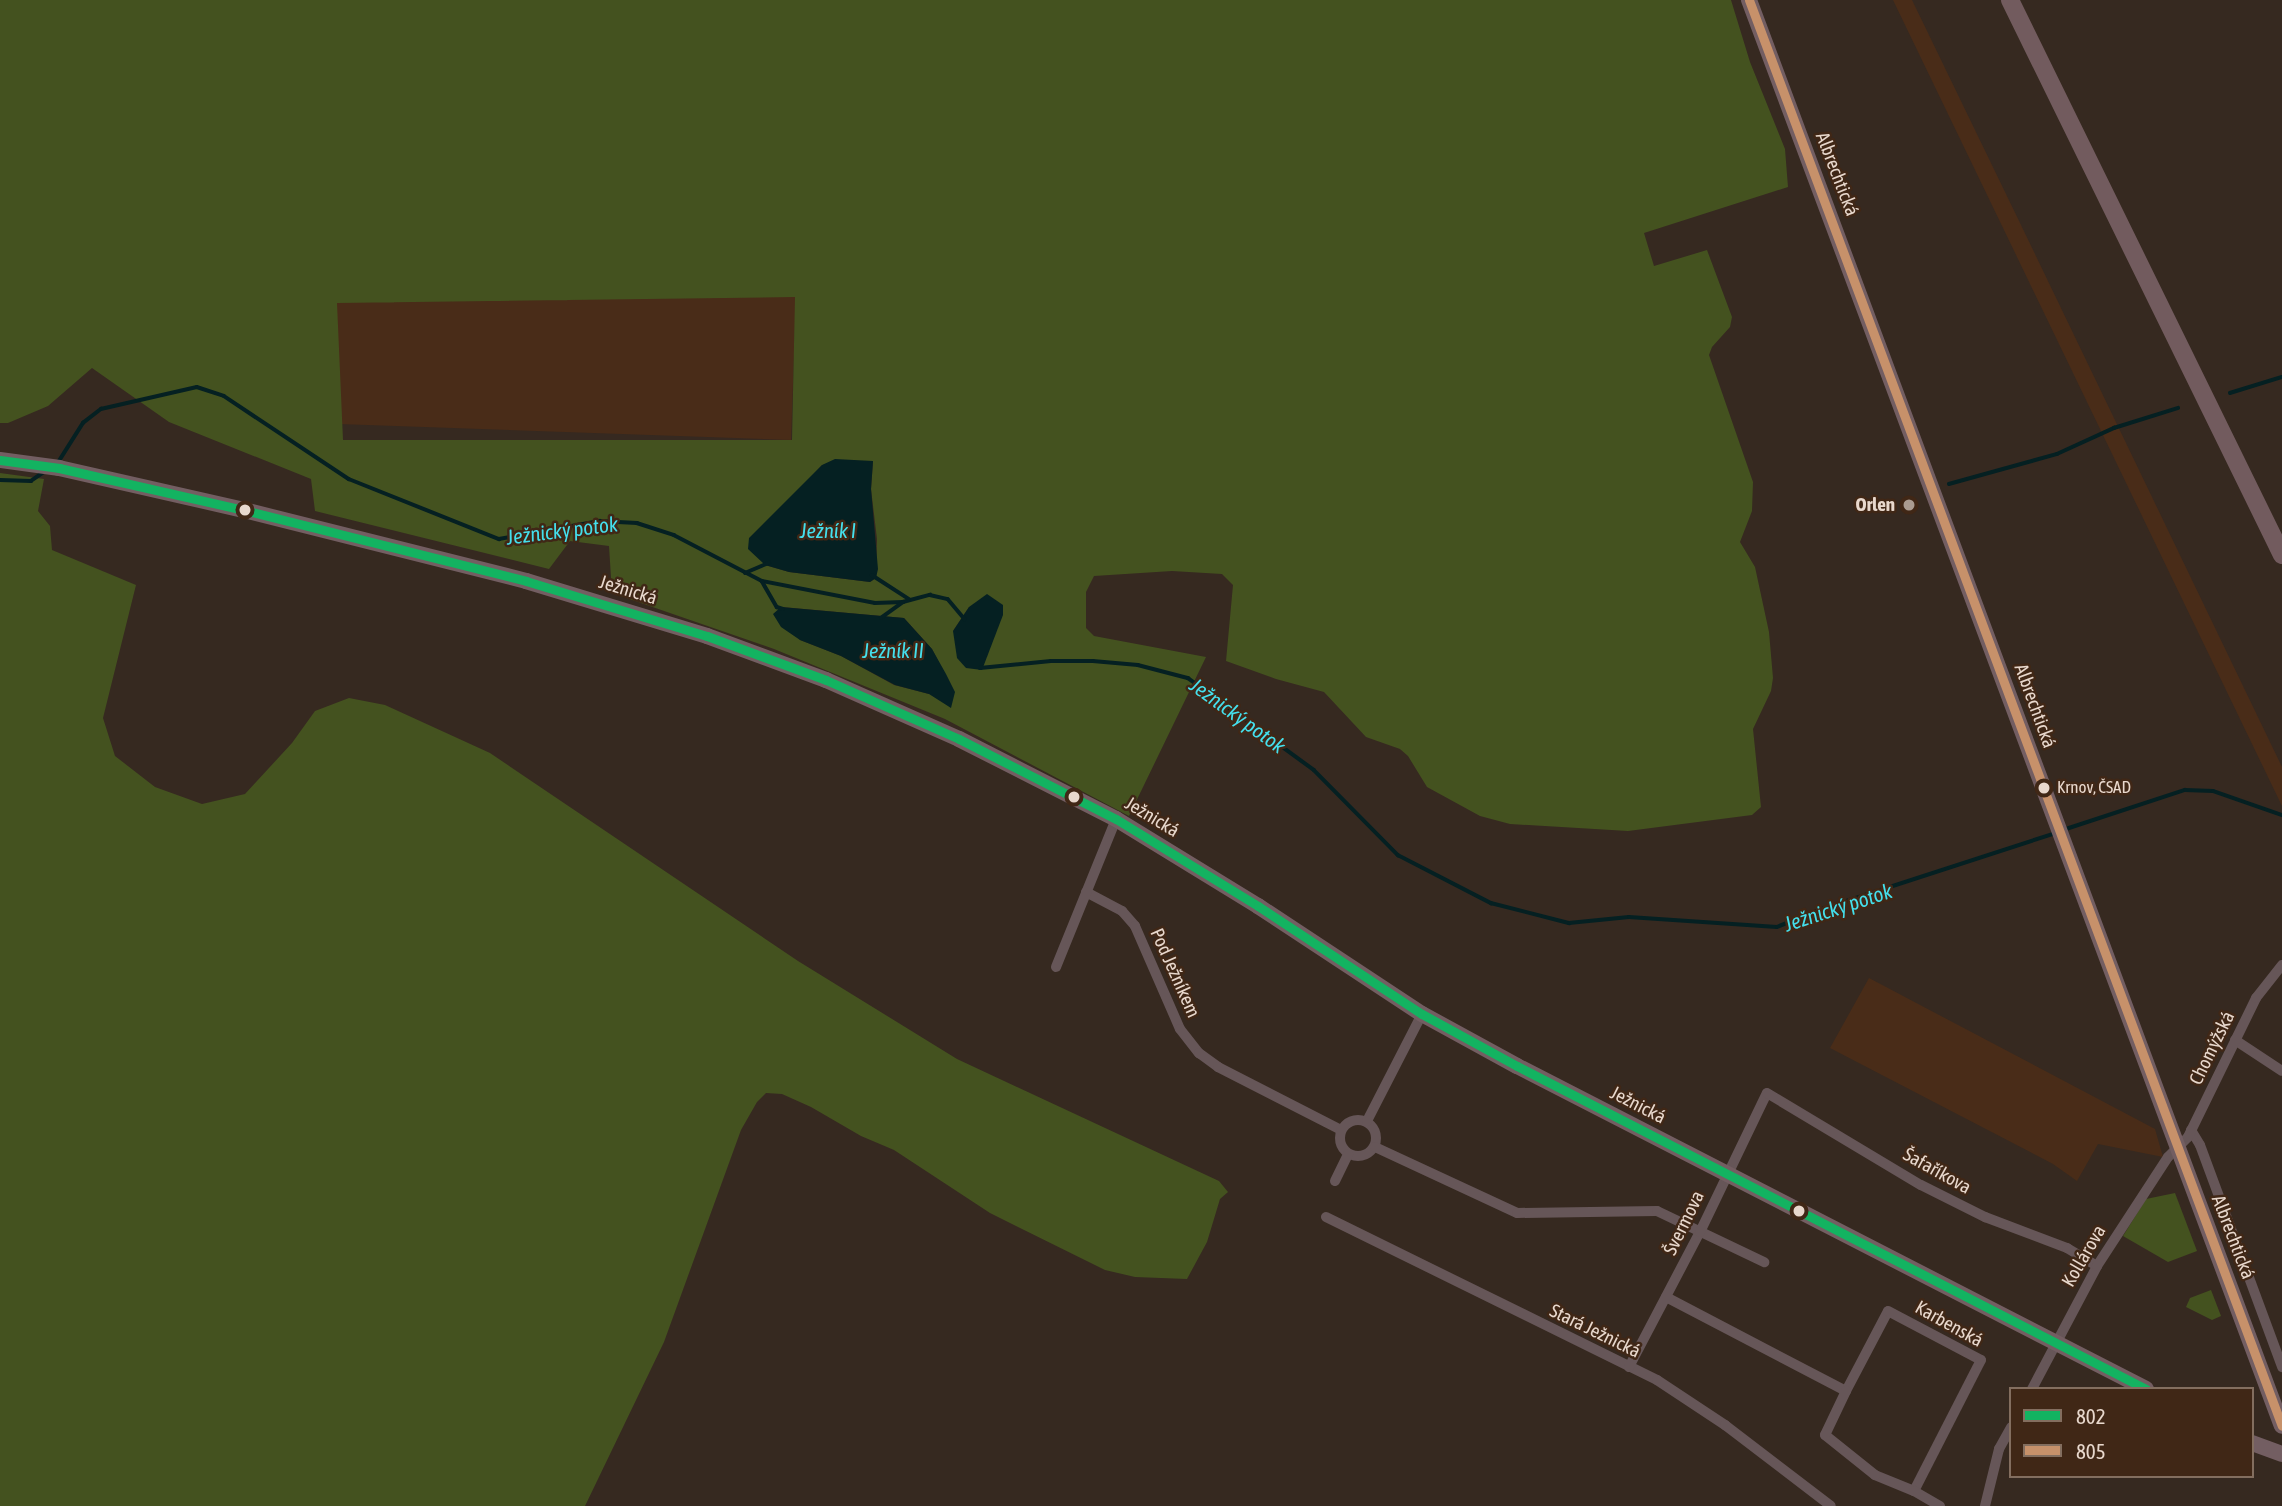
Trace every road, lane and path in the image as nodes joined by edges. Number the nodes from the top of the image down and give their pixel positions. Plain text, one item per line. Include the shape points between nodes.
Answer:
1 (1749, 0) edge
2 (2010, 0) edge
3 (0, 460) edge
4 (2282, 555) edge
5 (1116, 819) junction
6 (1086, 892) junction
7 (2282, 965) edge
8 (1056, 967) dead end
9 (1422, 1014) junction
10 (2235, 1040) junction
11 (2282, 1071) edge
12 (1767, 1093) joint
13 (1367, 1121) junction
14 (1341, 1130) junction
15 (2191, 1130) junction
16 (1375, 1147) junction
17 (2178, 1148) junction
18 (1348, 1154) junction
19 (1727, 1174) junction
20 (1335, 1181) dead end
21 (1326, 1217) dead end
22 (1700, 1231) junction
23 (1764, 1262) dead end
24 (2097, 1266) junction
25 (1666, 1297) junction
26 (2057, 1343) junction
27 (1629, 1367) junction
28 (2282, 1367) edge
29 (2033, 1387) edge
30 (2142, 1387) edge
31 (1846, 1391) junction
32 (2282, 1426) edge
33 (2009, 1431) edge
34 (2254, 1444) edge
35 (2282, 1454) edge
36 (1914, 1491) junction
37 (1831, 1506) edge
38 (1940, 1506) edge
39 (1985, 1506) edge

1 - 17 street, Albrechtická
2 - 4 main road
3 - 5 street, Ježnická via 59,468 244,510 512,578 708,636 826,680 959,739
5 - 6 street
5 - 9 street, Ježnická
6 - 8 street
6 - 14 street, Pod Ježníkem via 1122,911 1135,926 1176,1020 1199,1053 1218,1068
7 - 10 street, Chomýžská via 2256,998
9 - 13 street
9 - 19 street, Ježnická
10 - 11 street
10 - 15 street, Chomýžská
12 - 19 street, Švermova
12 - 24 street, Šafaříkova via 1921,1185 1985,1217 2067,1248
13 - 14 street via 1348,1122
13 - 16 street via 1377,1137
14 - 18 street via 1339,1139
15 - 17 street, Chomýžská
15 - 28 street
16 - 18 street via 1358,1157
16 - 22 street via 1517,1213 1657,1211
17 - 24 street, Kollárova
17 - 32 street, Albrechtická
18 - 20 street
19 - 22 street, Švermova
19 - 26 street, Ježnická
21 - 27 street, Stará Ježnická
22 - 23 street
22 - 25 street, Švermova
24 - 26 street, Kollárova
25 - 27 street, Švermova
25 - 31 street
26 - 29 street, Kollárova
26 - 30 street, Ježnická
27 - 37 street, Stará Ježnická via 1725,1425
31 - 36 street, Karbenská via 1825,1435 1875,1475
31 - 36 street, Karbenská via 1888,1311 1981,1360
33 - 39 street via 1999,1449
34 - 35 street
36 - 38 street, Karbenská

